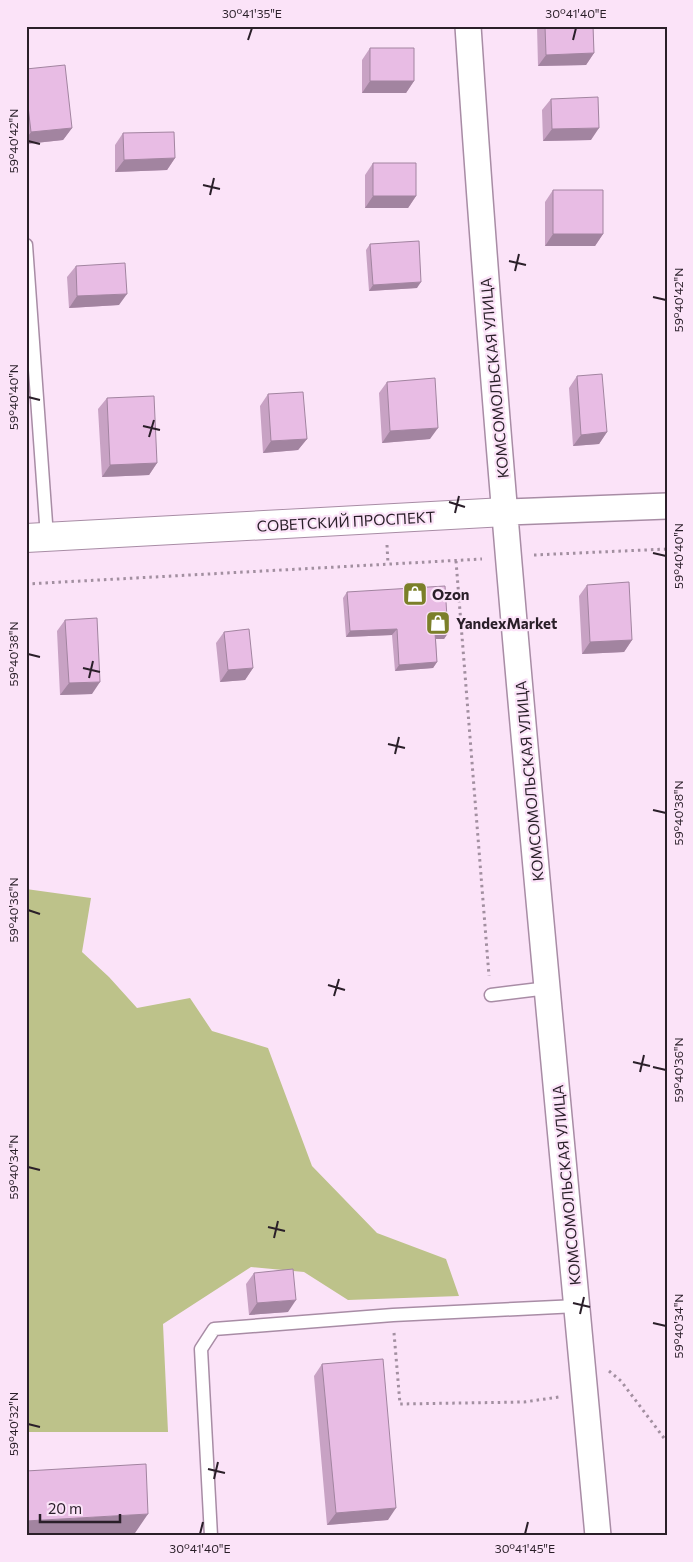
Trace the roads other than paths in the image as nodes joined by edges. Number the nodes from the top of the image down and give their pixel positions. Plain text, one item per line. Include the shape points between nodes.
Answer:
1 (468, 26) edge
2 (26, 244) edge
3 (667, 506) edge
4 (505, 512) junction
5 (37, 537) edge
6 (548, 988) junction
7 (491, 995) road end
8 (577, 1306) junction
9 (211, 1536) edge
10 (598, 1536) edge

1 - 4 street, КОМСОМОЛЬСКАЯ УЛИЦА
2 - 5 lane
3 - 4 street, СОВЕТСКИЙ ПРОСПЕКТ
4 - 5 street, СОВЕТСКИЙ ПРОСПЕКТ
4 - 6 street, КОМСОМОЛЬСКАЯ УЛИЦА
6 - 7 lane
6 - 8 street, КОМСОМОЛЬСКАЯ УЛИЦА
8 - 9 lane via 393,1315 214,1329 201,1350
8 - 10 street, КОМСОМОЛЬСКАЯ УЛИЦА

